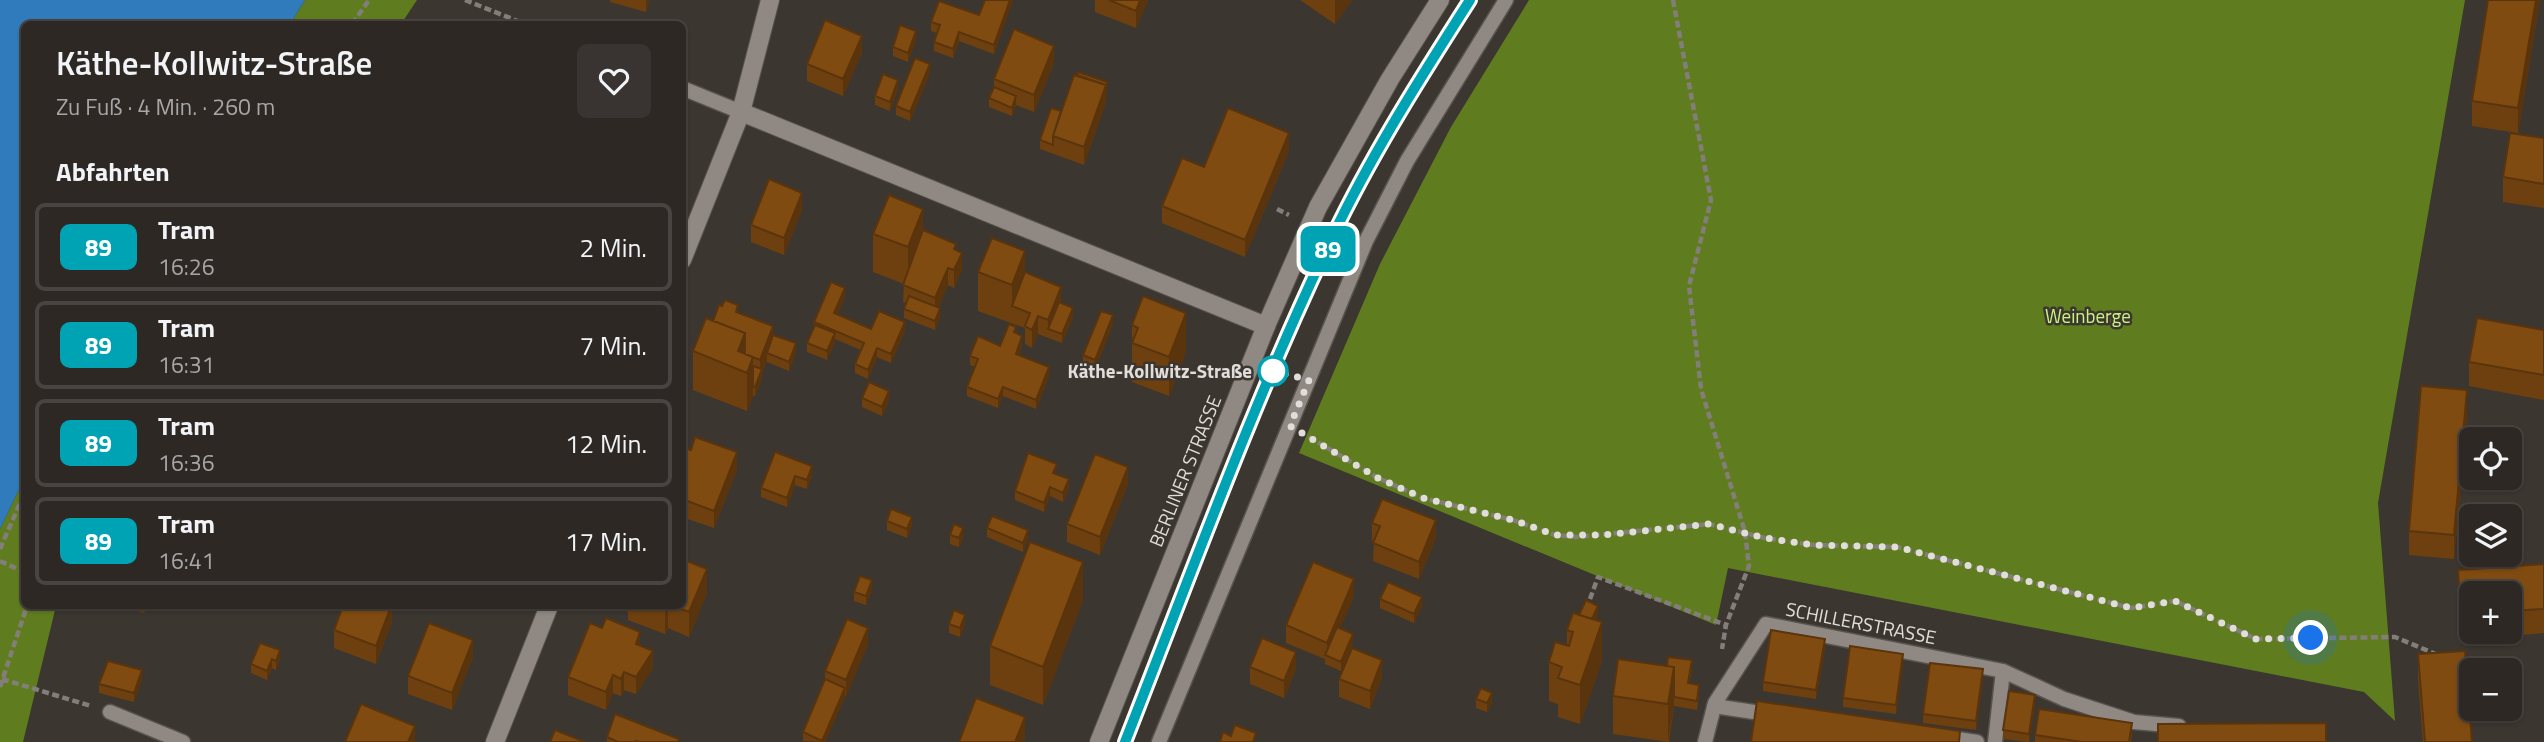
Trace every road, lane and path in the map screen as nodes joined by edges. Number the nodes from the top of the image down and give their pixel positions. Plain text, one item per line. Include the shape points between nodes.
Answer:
1 (369, 0) edge
2 (465, 0) edge
3 (770, 0) edge
4 (1440, 0) edge
5 (1506, 0) edge
6 (1673, 0) edge
7 (354, 21) edge
8 (518, 21) edge
9 (686, 90) edge
10 (741, 112) junction
11 (1277, 209) dead end
12 (1290, 215) dead end
13 (686, 250) edge
14 (1266, 326) junction
15 (1290, 426) junction
16 (21, 501) edge
17 (1745, 532) junction
18 (0, 550) edge
19 (0, 561) edge
20 (21, 571) edge
21 (1590, 599) edge
22 (26, 609) edge
23 (548, 609) edge
24 (2449, 660) edge
25 (2003, 671) junction
26 (2, 679) junction
27 (0, 687) edge
28 (1714, 706) junction
29 (110, 712) joint
30 (1789, 717) edge
31 (2200, 728) edge
32 (1930, 736) edge
33 (183, 742) edge
34 (495, 742) edge
35 (1100, 742) edge
36 (1160, 742) edge
37 (1705, 742) edge
38 (1977, 742) edge
39 (1995, 742) edge

1 - 7 path
2 - 8 path
3 - 10 street
4 - 14 street, BERLINER STRASSE via 1324,197
5 - 15 lane via 1401,172 1366,241
6 - 17 path via 1711,200 1689,286 1701,389
9 - 10 lane
10 - 13 street
10 - 14 street
11 - 12 path
14 - 35 street, BERLINER STRASSE
15 - 17 path via 1378,478 1423,498 1555,535 1709,524
15 - 36 lane
16 - 18 path
17 - 21 path via 1749,566 1726,625 1598,577
17 - 24 path via 1814,545 1897,547 2131,608 2175,601 2256,639 2395,637
19 - 20 path
22 - 26 path
23 - 34 street
25 - 28 lane, SCHILLERSTRASSE via 1766,624
25 - 31 lane, SCHILLERSTRASSE via 2064,699 2134,722
25 - 39 lane
26 - 27 path
26 - 29 path
28 - 30 lane
28 - 37 lane, SCHILLERSTRASSE
29 - 33 lane
32 - 38 lane

